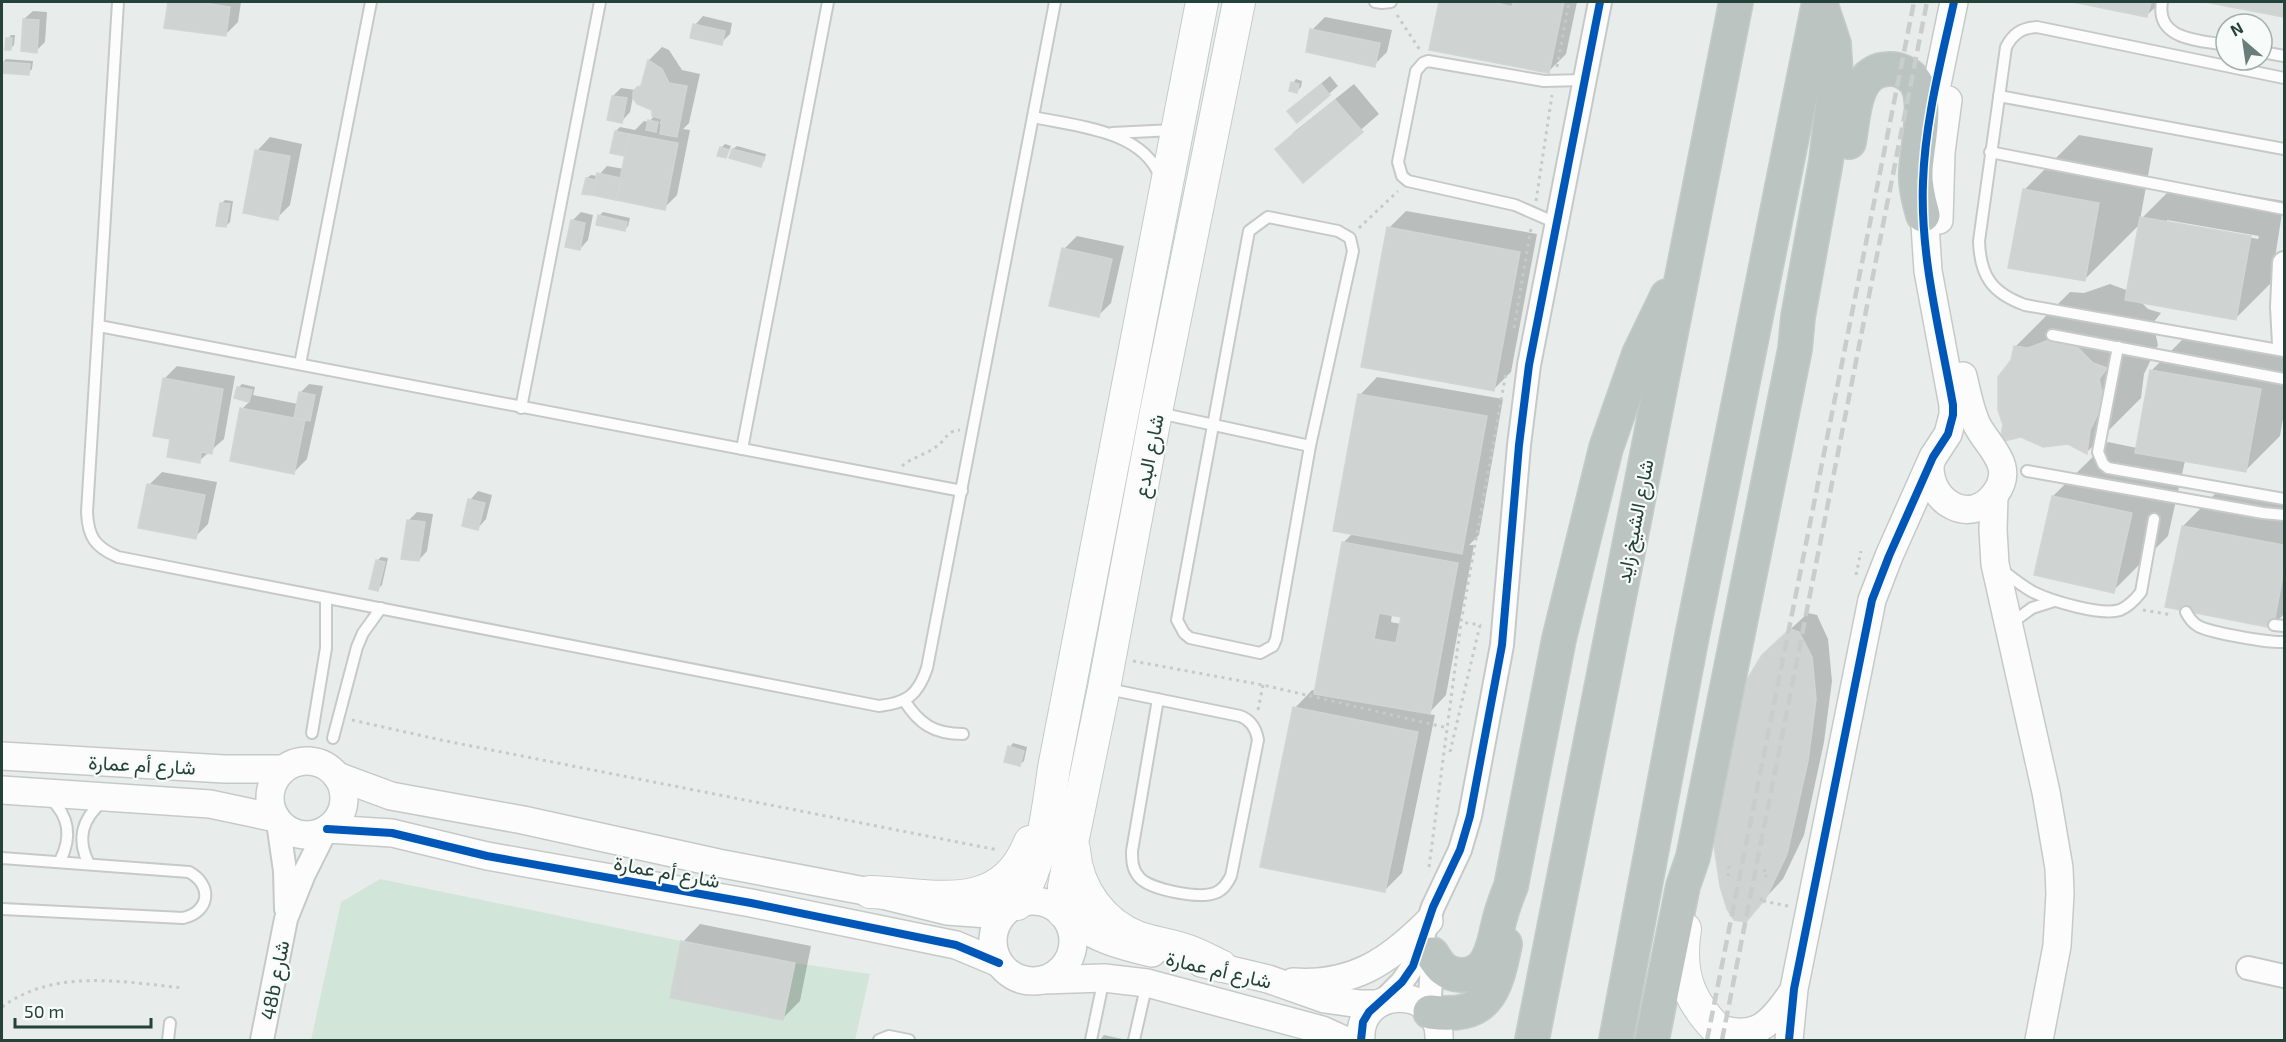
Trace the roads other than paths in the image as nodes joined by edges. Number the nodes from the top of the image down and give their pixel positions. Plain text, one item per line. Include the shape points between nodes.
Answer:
1 (118, 2) edge
2 (371, 2) edge
3 (600, 2) edge
4 (828, 2) edge
5 (1055, 2) edge
6 (1202, 2) edge
7 (1375, 2) edge
8 (1390, 2) edge
9 (1600, 2) edge
10 (1737, 2) edge
11 (1819, 2) edge
12 (1954, 2) edge
13 (1966, 2) edge
14 (2162, 2) edge
15 (1240, 3) edge
16 (2214, 42) edge
17 (2284, 78) edge
18 (1585, 80) junction
19 (1998, 96) junction
20 (1033, 117) junction
21 (1177, 130) junction
22 (1102, 132) junction
23 (2284, 148) edge
24 (1990, 152) junction
25 (1166, 191) junction
26 (2284, 209) edge
27 (1923, 215) junction
28 (1556, 223) junction
29 (1189, 246) junction
30 (2284, 262) edge
31 (1685, 266) junction
32 (99, 326) junction
33 (2052, 335) dead end
34 (2284, 344) edge
35 (2118, 347) junction
36 (1795, 349) junction
37 (2284, 351) edge
38 (300, 364) junction
39 (2284, 379) edge
40 (521, 408) junction
41 (1156, 412) junction
42 (1215, 425) junction
43 (1944, 443) junction
44 (1989, 444) junction
45 (1310, 446) junction
46 (742, 448) junction
47 (1930, 466) junction
48 (2027, 471) dead end
49 (962, 491) junction
50 (1994, 496) junction
51 (2284, 499) edge
52 (1954, 506) junction
53 (2284, 515) edge
54 (2154, 519) dead end
55 (1899, 534) junction
56 (1995, 564) junction
57 (326, 599) junction
58 (2057, 601) junction
59 (381, 608) junction
60 (2188, 615) road end
61 (2009, 626) junction
62 (2284, 642) edge
63 (1104, 688) junction
64 (1158, 699) junction
65 (904, 700) junction
66 (312, 733) dead end
67 (963, 734) dead end
68 (333, 738) dead end
69 (2, 756) edge
70 (1054, 768) junction
71 (283, 769) junction
72 (337, 776) junction
73 (2, 790) edge
74 (44, 791) junction
75 (107, 796) junction
76 (277, 820) junction
77 (326, 830) junction
78 (1073, 838) junction
79 (1694, 857) junction
80 (2, 858) edge
81 (60, 861) junction
82 (89, 864) junction
83 (1437, 875) junction
84 (1511, 886) junction
85 (870, 892) junction
86 (2, 909) edge
87 (1010, 910) junction
88 (1064, 914) junction
89 (286, 919) junction
90 (1429, 921) junction
91 (1432, 954) junction
92 (999, 963) junction
93 (1221, 966) junction
94 (2248, 968) dead end
95 (2284, 976) edge
96 (1104, 978) junction
97 (1043, 980) junction
98 (1268, 980) junction
99 (1147, 983) junction
100 (1794, 989) junction
101 (1379, 1004) junction
102 (1433, 1021) edge
103 (170, 1023) dead end
104 (1722, 1034) edge
105 (168, 1041) edge
106 (262, 1041) edge
107 (879, 1041) edge
108 (909, 1041) edge
109 (1091, 1041) edge
110 (1134, 1041) edge
111 (1344, 1041) edge
112 (1361, 1041) edge
113 (1532, 1041) edge
114 (1616, 1041) edge
115 (1652, 1041) edge
116 (1789, 1041) edge
117 (2039, 1041) edge

1 - 32 lane
2 - 38 lane
3 - 40 lane
4 - 46 lane
5 - 20 lane
6 - 21 main road, شارع البدع
7 - 8 lane
9 - 18 street
10 - 31 highway, شارع الشيخ زايد
11 - 36 highway via 1834,44 1836,76
11 - 114 highway
12 - 27 street via 1929,121
13 - 44 street via 1943,133 1940,240 1946,299 1969,403
14 - 16 lane via 2161,17 2173,33
15 - 29 main road, شارع البدع
17 - 19 lane via 2026,27 2006,47
18 - 28 street
18 - 28 lane via 1554,82 1428,61 1416,72 1398,162 1402,176 1408,181 1515,205
19 - 23 lane
19 - 24 lane
20 - 22 lane
20 - 49 lane
21 - 22 lane
21 - 25 main road, شارع البدع
21 - 29 main road via 1191,136 1195,148 1183,217
22 - 25 lane via 1146,154
24 - 26 lane
24 - 37 lane via 1979,258 1995,288 2009,299
25 - 70 main road, شارع البدع
27 - 36 highway via 1916,172 1922,96 1914,79 1906,73 1879,70 1859,90 1836,222 1808,320
27 - 43 street via 1928,271 1953,405 1952,424
28 - 83 street via 1523,405 1502,645 1470,816 1460,850
29 - 41 main road, شارع البدع
30 - 34 street
31 - 84 highway via 1639,354 1606,448 1559,639
31 - 113 highway, شارع الشيخ زايد
32 - 38 lane
32 - 57 lane via 87,512 94,541 118,557
33 - 35 lane
35 - 39 lane
35 - 51 lane via 2098,452 2103,464
36 - 79 highway
38 - 40 lane
40 - 46 lane
41 - 42 lane
41 - 63 main road, شارع البدع
42 - 45 lane
42 - 45 lane via 1177,620 1190,638 1223,646 1260,653 1273,646
42 - 45 lane via 1249,231 1268,217 1338,231 1350,238 1353,251
43 - 44 street via 1967,436
43 - 47 street
44 - 50 street via 2002,463 2003,475
46 - 49 lane
47 - 52 street via 1933,487
47 - 55 street
48 - 53 lane
49 - 65 lane via 927,668 922,684
50 - 52 street via 1974,508
50 - 56 street
52 - 55 street via 1921,516
52 - 56 street via 1981,535
54 - 58 lane via 2141,592 2127,607 2107,611
55 - 100 street via 1869,571 1872,600
56 - 58 lane via 2032,591
56 - 61 street
57 - 59 lane
57 - 66 lane via 326,648
58 - 61 lane via 2032,608
59 - 65 lane via 879,706
59 - 68 lane via 357,646
60 - 62 lane via 2204,628
61 - 117 street via 2059,868 2057,946
63 - 64 lane
63 - 78 main road, شارع البدع
64 - 64 lane via 1240,716 1251,722 1258,740 1231,876 1221,890 1204,895 1149,885 1134,870 1132,861
65 - 67 lane via 916,718 934,729
69 - 71 street, شارع أم عمارة
70 - 85 main road via 1024,855 1000,884 967,897
70 - 87 main road, شارع البدع via 1039,858 1026,889
71 - 72 street via 310,761 326,765
71 - 76 street via 270,793
72 - 77 street via 343,787 343,805 336,822
72 - 85 street, شارع أم عمارة via 391,796
73 - 74 street, شارع أم عمارة
74 - 75 street, شارع أم عمارة
74 - 81 lane via 67,822 67,843
75 - 76 street, شارع أم عمارة via 210,804
75 - 82 lane via 84,824 82,844
76 - 77 street via 300,835
76 - 89 street, 48b شارع via 285,871
77 - 89 street, 48b شارع
77 - 92 street, شارع أم عمارة via 392,833 487,856 762,905 956,945
78 - 88 main road, شارع البدع via 1064,887
78 - 93 main road via 1082,884 1111,923 1141,939 1187,950
79 - 104 main road via 1682,966 1688,987
79 - 115 highway via 1683,886
80 - 81 lane
81 - 82 lane
82 - 86 lane via 189,872 203,884 204,902 192,916 183,918
83 - 90 street
83 - 91 street via 1442,909
84 - 91 highway via 1492,951 1480,969 1466,975 1449,974
84 - 102 highway via 1509,924 1493,989 1474,1008
85 - 87 street, شارع أم عمارة via 946,911
87 - 88 street via 1028,901 1039,901
87 - 92 street via 993,933
88 - 93 street, شارع أم عمارة via 1107,942
88 - 97 street via 1071,926 1073,949 1062,969
89 - 106 street, 48b شارع
90 - 98 street via 1386,959 1349,976 1316,982
90 - 101 street via 1408,975
91 - 102 street
92 - 97 street via 1014,976
93 - 98 street, شارع أم عمارة
94 - 95 street
96 - 97 street, شارع أم عمارة
96 - 99 street, شارع أم عمارة
96 - 109 lane
98 - 101 street, شارع أم عمارة via 1324,999
99 - 110 lane
99 - 111 street, شارع أم عمارة via 1317,1028
100 - 104 street via 1774,1020 1756,1032
100 - 116 street
101 - 102 street, شارع أم عمارة via 1389,999 1415,1000
101 - 112 street via 1363,1022
103 - 105 lane
107 - 108 lane via 889,1036

